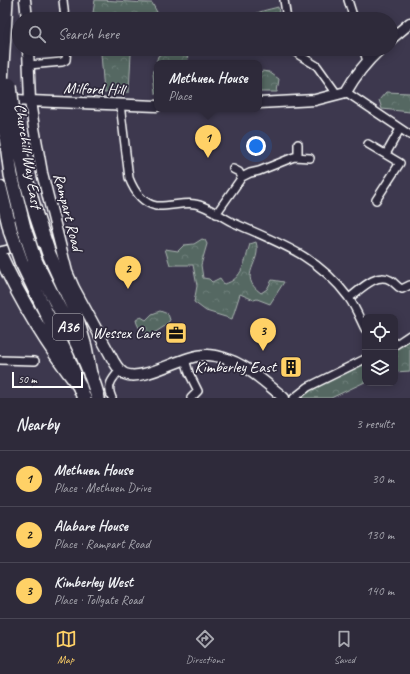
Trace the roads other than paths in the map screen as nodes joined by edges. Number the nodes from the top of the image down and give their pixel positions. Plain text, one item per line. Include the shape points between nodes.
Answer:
1 (6, 0) edge
2 (25, 0) edge
3 (63, 0) edge
4 (284, 0) edge
5 (348, 0) edge
6 (26, 12) edge
7 (64, 12) edge
8 (286, 12) edge
9 (352, 12) edge
10 (410, 23) edge
11 (398, 33) edge
12 (28, 56) edge
13 (66, 56) edge
14 (302, 56) edge
15 (365, 56) edge
16 (372, 56) edge
17 (367, 61) junction
18 (29, 65) junction
19 (342, 93) junction
20 (0, 98) edge
21 (30, 101) junction
22 (262, 103) edge
23 (120, 104) junction
24 (154, 106) edge
25 (8, 113) junction
26 (400, 129) junction
27 (410, 135) edge
28 (298, 144) dead end
29 (368, 144) dead end
30 (386, 154) junction
31 (298, 157) junction
32 (310, 158) dead end
33 (233, 169) dead end
34 (242, 177) junction
35 (0, 188) edge
36 (376, 200) dead end
37 (216, 214) junction
38 (18, 230) junction
39 (44, 241) junction
40 (0, 251) edge
41 (0, 255) edge
42 (410, 285) edge
43 (349, 298) junction
44 (362, 323) edge
45 (410, 335) edge
46 (398, 342) edge
47 (185, 359) junction
48 (0, 360) edge
49 (362, 360) edge
50 (35, 361) dead end
51 (120, 370) junction
52 (90, 374) junction
53 (82, 392) edge
54 (98, 398) edge
55 (112, 398) edge
56 (191, 398) edge
57 (284, 398) edge
58 (294, 398) edge

1 - 25 highway, Churchill Way East / A36, bridge via 4,26
2 - 6 street
3 - 7 street
4 - 8 street
5 - 9 street
10 - 11 street
12 - 18 street, Rampart Road
13 - 18 street via 66,60 62,62
14 - 19 street via 318,66
15 - 17 street
16 - 17 street
17 - 19 street
18 - 21 street, Rampart Road
19 - 22 street via 315,100
19 - 26 street
20 - 21 street, Milford Hill
21 - 23 street, Milford Hill
21 - 51 street, Rampart Road via 42,173 67,272
23 - 24 street, Milford Hill
23 - 37 street via 127,168 136,193 150,205 195,204
25 - 38 highway, Churchill Way East / A36 via 11,176
25 - 39 highway
26 - 27 street
26 - 30 street
28 - 31 street
29 - 30 street
30 - 36 street via 400,163
31 - 32 street
31 - 34 street
33 - 34 street
34 - 37 street
35 - 38 highway, Churchill Way East / A36
37 - 43 street via 295,250 331,276
38 - 52 highway, Churchill Way East / A36, bridge
38 - 53 highway, Churchill Way East / A36, bridge via 21,261
39 - 40 street
39 - 52 highway via 74,309
41 - 53 highway via 41,332
42 - 43 street via 402,289 391,280 379,278
43 - 44 street
45 - 46 street
47 - 51 street via 139,375 130,375
47 - 56 street via 188,372 198,391
47 - 57 street via 208,355 242,365
48 - 50 street
49 - 58 street via 326,377
51 - 55 street via 110,384
52 - 54 highway, Churchill Way East / A36

